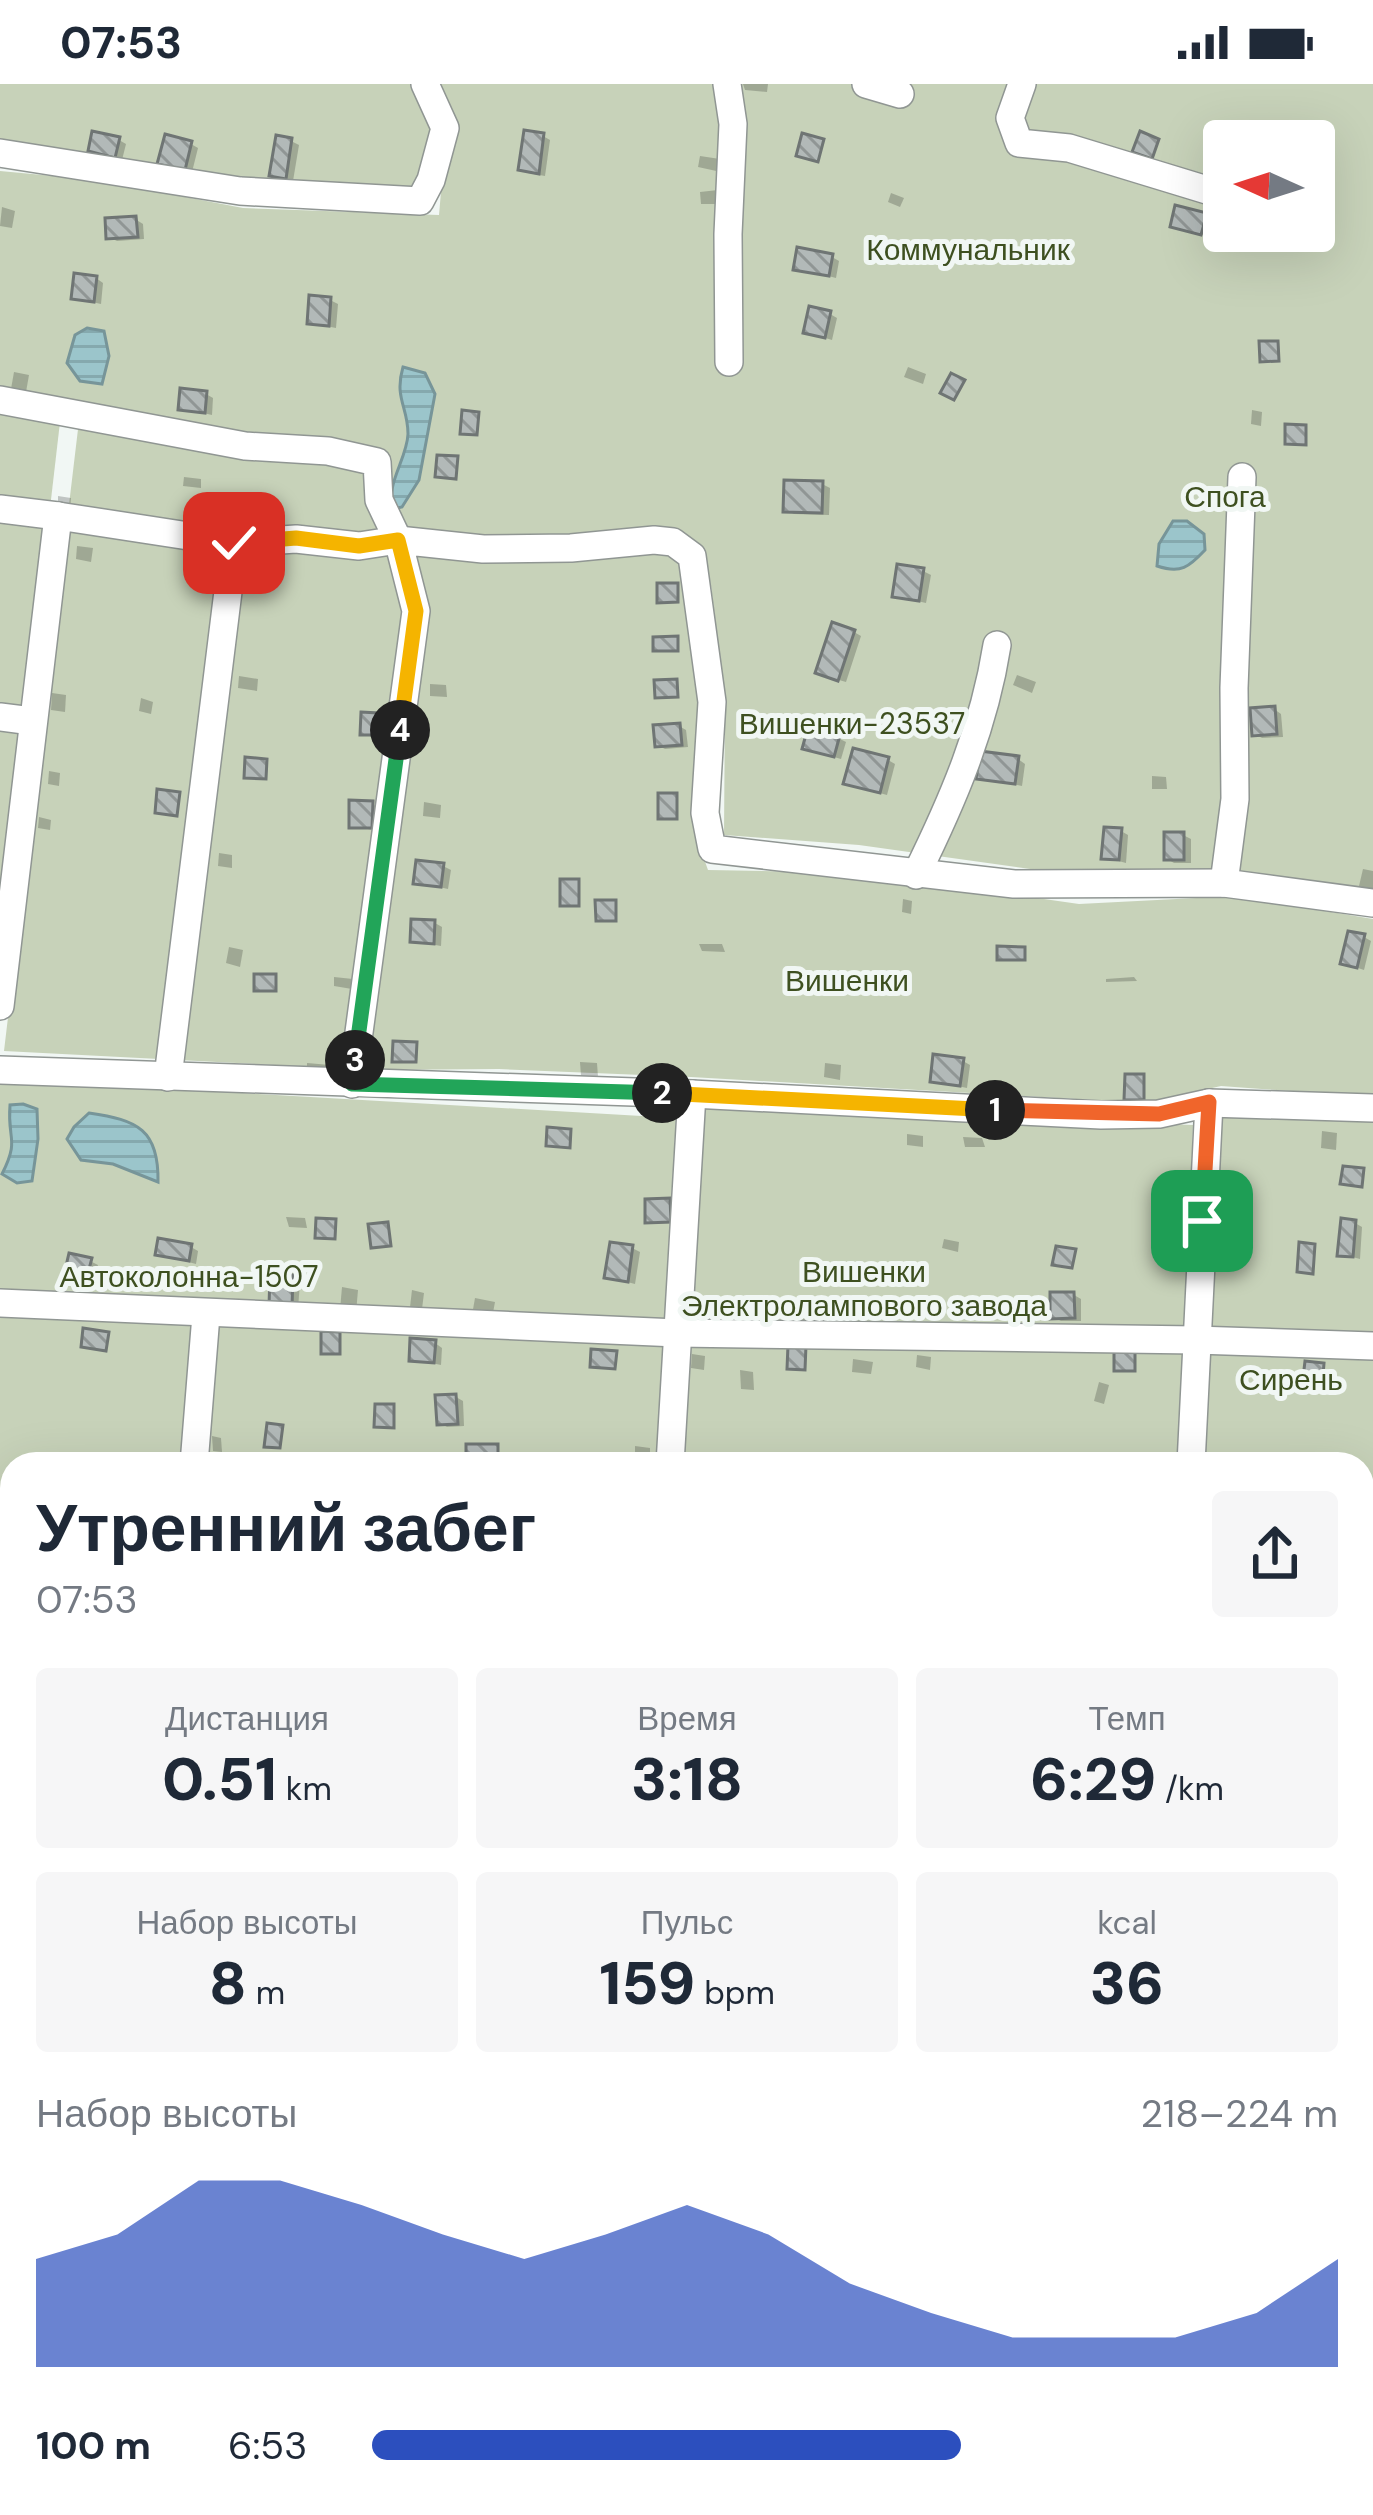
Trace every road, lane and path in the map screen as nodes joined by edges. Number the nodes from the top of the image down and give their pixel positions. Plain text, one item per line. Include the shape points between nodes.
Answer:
1 (425, 84) edge
2 (727, 84) edge
3 (866, 84) edge
4 (1022, 84) edge
5 (900, 94) dead end
6 (0, 153) edge
7 (1203, 189) edge
8 (730, 362) dead end
9 (0, 400) edge
10 (1242, 477) dead end
11 (0, 508) edge
12 (58, 515) junction
13 (398, 540) junction
14 (234, 543) junction
15 (997, 645) dead end
16 (0, 717) edge
17 (32, 721) junction
18 (916, 874) junction
19 (6, 882) edge
20 (1224, 883) junction
21 (1373, 903) edge
22 (0, 1006) edge
23 (0, 1070) edge
24 (168, 1077) junction
25 (352, 1084) junction
26 (692, 1094) junction
27 (1209, 1102) junction
28 (1373, 1108) edge
29 (0, 1304) edge
30 (206, 1315) junction
31 (677, 1333) junction
32 (1196, 1340) junction
33 (1373, 1346) edge
34 (195, 1452) edge
35 (671, 1452) edge
36 (1191, 1452) edge

1 - 6 street via 445,128 420,201 241,191
2 - 8 street
3 - 5 street
4 - 7 street via 1010,118 1019,143 1069,148
9 - 13 street via 376,462 379,500
10 - 20 street via 1235,799
11 - 12 street
12 - 14 street
12 - 17 street
13 - 14 street
13 - 18 street via 483,549 673,542 692,556 712,702 705,813 712,849
13 - 25 street via 416,611
14 - 24 street
15 - 18 street via 966,769
16 - 17 street
17 - 19 street
18 - 20 street via 1014,884
19 - 22 street
20 - 21 street
23 - 24 street
24 - 25 street
25 - 26 street
26 - 27 street via 1100,1115
26 - 31 street
27 - 28 street
27 - 32 street
29 - 30 street
30 - 31 street
30 - 34 street
31 - 32 street
31 - 35 street
32 - 33 street
32 - 36 street

